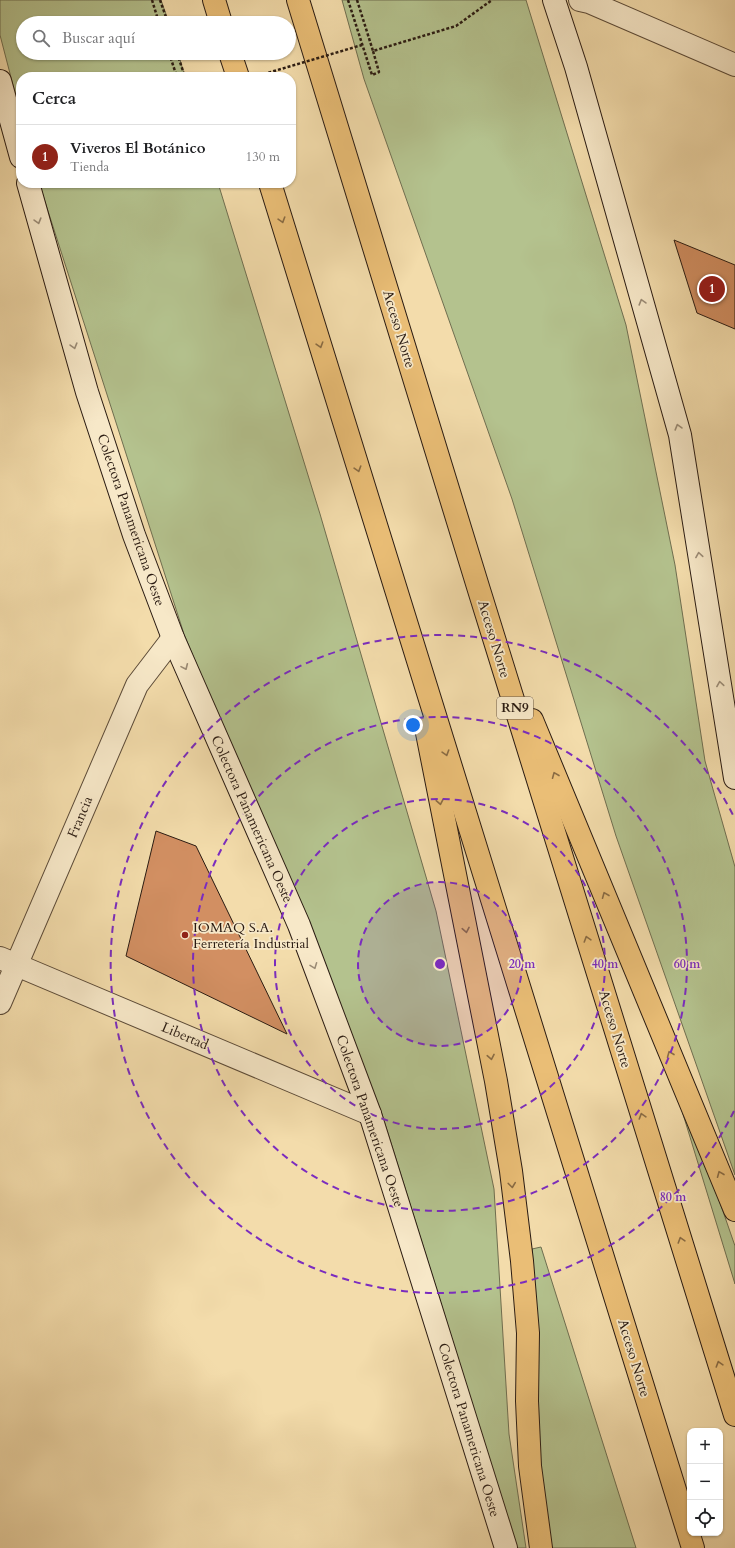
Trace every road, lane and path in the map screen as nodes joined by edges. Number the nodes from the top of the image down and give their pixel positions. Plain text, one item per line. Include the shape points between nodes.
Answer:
1 (152, 0) edge
2 (160, 0) edge
3 (214, 0) edge
4 (298, 0) edge
5 (348, 0) edge
6 (357, 0) edge
7 (492, 0) edge
8 (555, 0) edge
9 (580, 0) edge
10 (158, 16) edge
11 (166, 16) edge
12 (219, 16) edge
13 (362, 45) junction
14 (373, 51) junction
15 (171, 60) edge
16 (180, 60) edge
17 (232, 60) edge
18 (735, 65) edge
19 (175, 72) edge
20 (184, 72) edge
21 (236, 72) edge
22 (271, 72) edge
23 (0, 81) edge
24 (16, 139) edge
25 (29, 188) edge
26 (272, 188) edge
27 (479, 590) junction
28 (403, 613) junction
29 (173, 638) junction
30 (735, 778) edge
31 (8, 962) edge
32 (0, 1003) edge
33 (370, 1114) junction
34 (735, 1210) edge
35 (735, 1415) edge
36 (506, 1548) edge
37 (541, 1548) edge
38 (693, 1548) edge

1 - 10 path
2 - 11 path
3 - 12 highway
4 - 27 highway, Acceso Norte / RN9
5 - 13 path
6 - 14 path
7 - 14 path via 456,26
30 -> 8 street via 680,435
9 - 18 street
13 - 14 path via 372,75 379,72
13 - 22 path, bridge
15 - 19 path
16 - 20 path
17 - 21 highway
23 - 24 street
25 -> 29 street, Colectora Panamericana Oeste via 87,392 134,535
26 -> 28 highway, Acceso Norte
34 -> 27 highway
35 -> 27 highway, Acceso Norte / RN9
28 -> 37 highway via 494,1073 510,1171 528,1333 527,1401 530,1466
28 -> 38 highway, Acceso Norte
29 - 31 street, Francia via 137,685
29 -> 33 street, Colectora Panamericana Oeste via 299,925
31 - 32 street, Francia
31 - 33 street, Libertad
33 - 36 street, Colectora Panamericana Oeste

